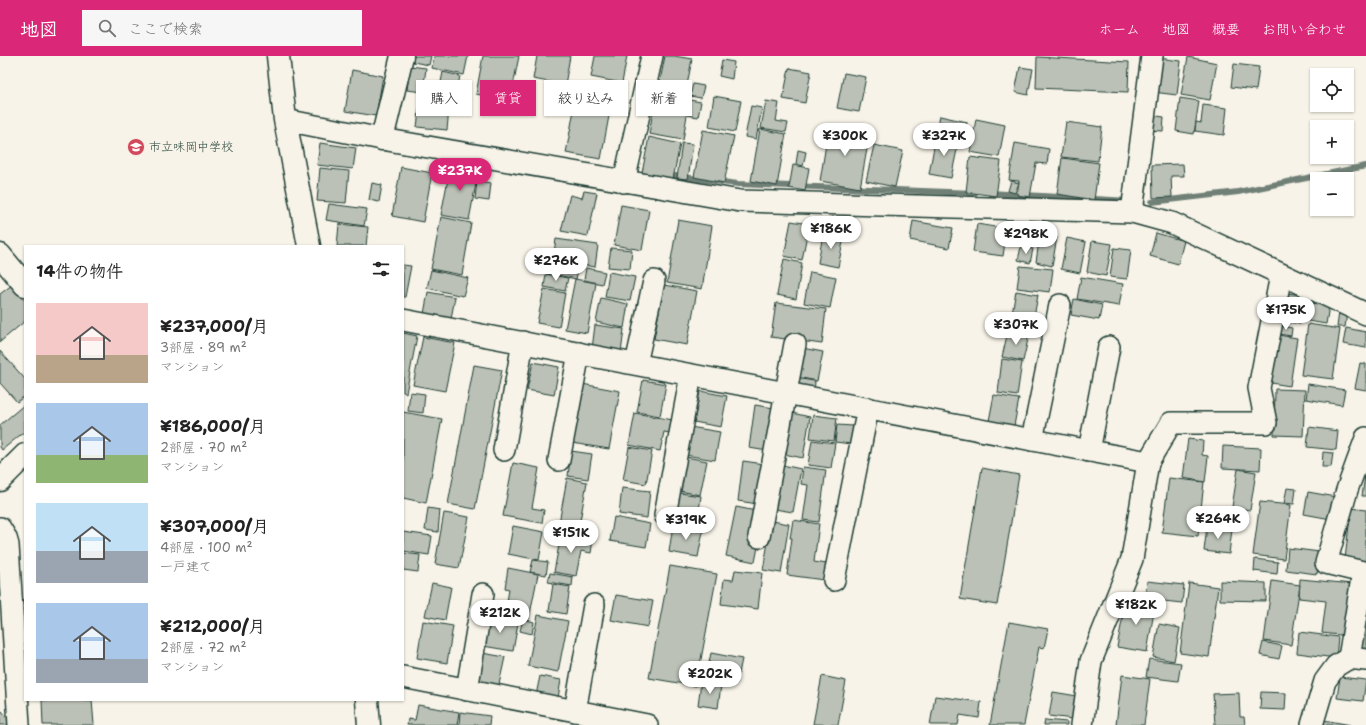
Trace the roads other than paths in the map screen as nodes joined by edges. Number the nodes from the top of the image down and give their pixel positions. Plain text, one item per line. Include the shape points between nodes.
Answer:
1 (278, 56) edge
2 (402, 56) edge
3 (652, 56) edge
4 (1152, 56) edge
5 (285, 120) junction
6 (382, 139) junction
7 (624, 182) junction
8 (1132, 212) junction
9 (309, 245) edge
10 (0, 255) edge
11 (1281, 275) junction
12 (654, 281) dead end
13 (24, 284) edge
14 (1060, 305) dead end
15 (1366, 314) edge
16 (404, 320) edge
17 (523, 342) junction
18 (795, 344) dead end
19 (1109, 347) dead end
20 (579, 353) junction
21 (636, 364) junction
22 (691, 375) junction
23 (786, 393) junction
24 (868, 408) junction
25 (1366, 438) edge
26 (1032, 440) junction
27 (504, 450) dead end
28 (1089, 451) junction
29 (24, 456) edge
30 (559, 460) dead end
31 (1148, 462) junction
32 (0, 480) edge
33 (665, 515) dead end
34 (0, 528) edge
35 (759, 537) dead end
36 (834, 580) dead end
37 (483, 594) dead end
38 (594, 605) dead end
39 (1358, 659) edge
40 (404, 677) edge
41 (467, 690) junction
42 (367, 701) edge
43 (575, 711) junction
44 (19, 725) edge
45 (369, 725) edge
46 (648, 725) edge
47 (1082, 725) edge
48 (1312, 725) edge

1 - 5 street
2 - 6 street
3 - 7 street
4 - 8 street
5 - 6 street
5 - 9 street
6 - 7 street
7 - 8 street via 740,201
8 - 11 street via 1172,223
10 - 13 street
11 - 15 street
11 - 31 street via 1259,388 1266,423 1171,423
12 - 21 street
14 - 26 street
16 - 17 street
17 - 20 street
17 - 27 street
18 - 23 street
19 - 28 street
20 - 21 street
20 - 30 street
21 - 22 street
22 - 23 street
22 - 33 street
23 - 24 street
23 - 35 street
24 - 26 street
24 - 36 street
25 - 39 street via 1347,490 1326,563 1363,572
26 - 28 street
28 - 31 street
29 - 32 street
31 - 47 street via 1132,559 1091,661
34 - 44 street via 8,545
37 - 41 street
38 - 43 street
39 - 48 street via 1336,666 1325,681
40 - 41 street
41 - 43 street
42 - 45 street
43 - 46 street

